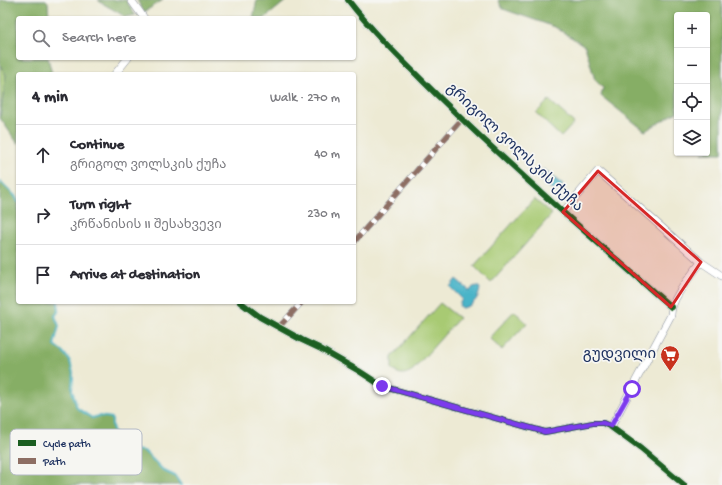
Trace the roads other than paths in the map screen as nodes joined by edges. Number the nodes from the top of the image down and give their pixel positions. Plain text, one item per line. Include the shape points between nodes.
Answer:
1 (131, 0) edge
2 (348, 0) edge
3 (143, 16) edge
4 (126, 60) edge
5 (117, 72) edge
6 (462, 119) junction
7 (563, 212) junction
8 (356, 240) edge
9 (701, 262) junction
10 (722, 276) edge
11 (243, 304) edge
12 (300, 304) edge
13 (670, 308) junction
14 (279, 328) junction
15 (611, 426) junction
16 (684, 485) edge

1 - 3 street
2 - 6 street, გრიგოლ ვოლსკის ქუჩა via 389,47
4 - 5 street
6 - 7 street, გრიგოლ ვოლსკის ქუჩა
6 - 8 street
7 - 9 street via 598,171
7 - 13 street, გრიგოლ ვოლსკის ქუჩა
9 - 10 street
9 - 13 street
11 - 14 street
12 - 14 street
13 - 15 street via 670,315
14 - 15 street via 360,371 382,386 545,432 593,423
15 - 16 street

